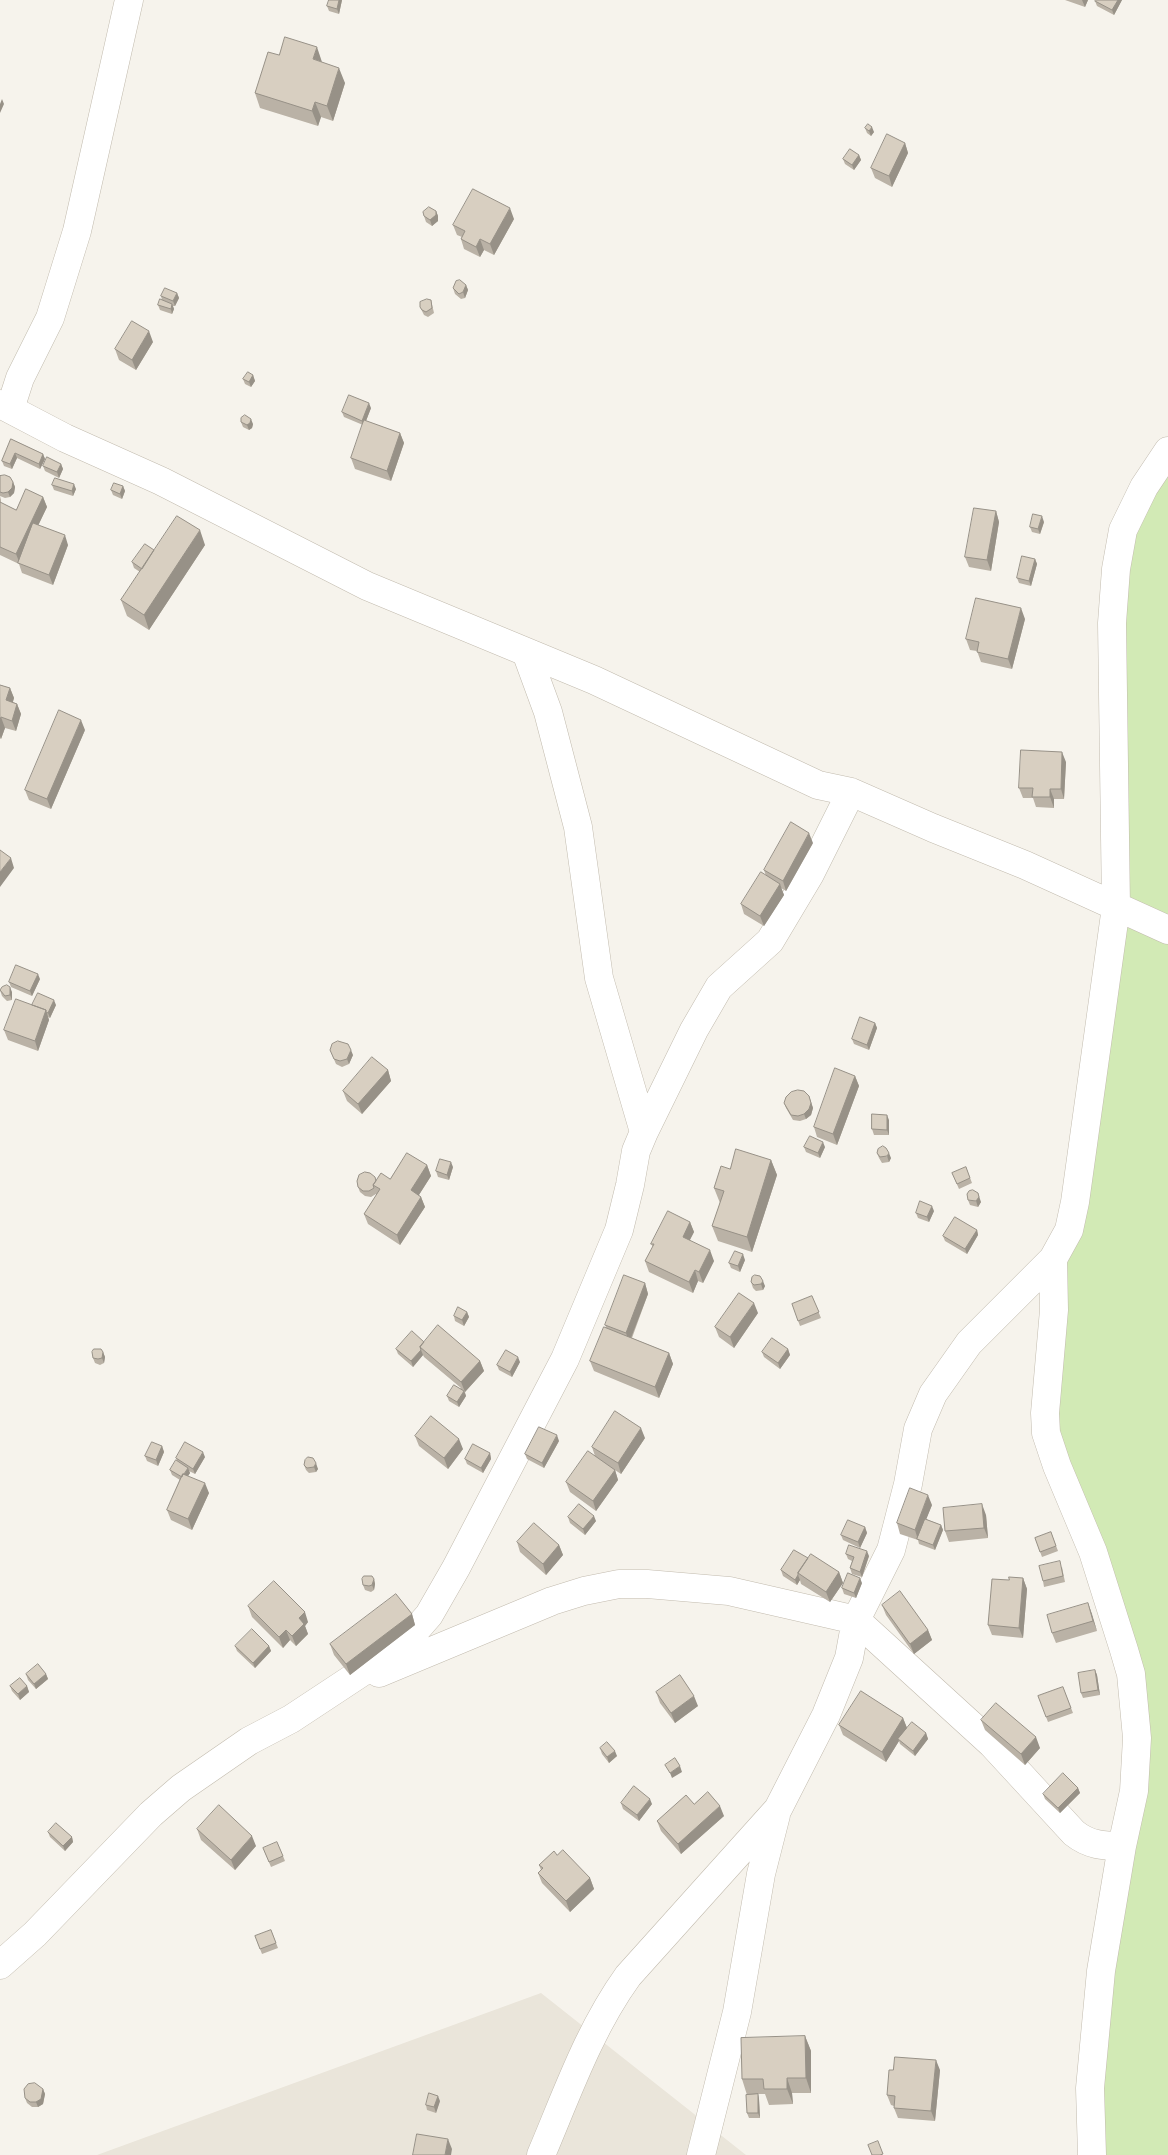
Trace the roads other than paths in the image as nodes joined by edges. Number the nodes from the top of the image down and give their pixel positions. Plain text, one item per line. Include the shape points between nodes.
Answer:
1 (129, 0) edge
2 (5, 406) edge
3 (1168, 452) edge
4 (526, 652) junction
5 (851, 792) junction
6 (1116, 907) junction
7 (1168, 930) edge
8 (644, 1132) junction
9 (1053, 1258) junction
10 (856, 1620) junction
11 (338, 1689) junction
12 (778, 1809) junction
13 (1122, 1846) junction
14 (0, 1965) edge
15 (557, 2116) junction
16 (541, 2155) edge
17 (549, 2155) edge
18 (701, 2155) edge
19 (1092, 2155) edge

1 - 2 street via 77,231 50,318
2 - 4 street via 367,586
3 - 6 street via 1144,487 1123,530 1116,569 1112,623
4 - 5 street via 594,680 818,786
4 - 8 street via 548,712 578,827 599,978
5 - 6 street
5 - 8 street via 810,874 770,941 719,987
6 - 7 street
6 - 9 street via 1075,1202 1069,1230
8 - 11 street via 636,1151 619,1230 601,1276 564,1359 456,1568 430,1615 408,1639
9 - 10 street via 969,1343 933,1394 918,1429 891,1550
9 - 13 street via 1054,1310 1046,1433 1093,1552 1131,1674 1135,1703 1134,1791
10 - 11 street via 729,1591 619,1584 552,1601
10 - 12 street via 850,1658 826,1715
10 - 13 street via 992,1744 1074,1833 1086,1842
11 - 14 street via 249,1741 181,1788
12 - 15 street via 612,1998
12 - 18 street via 761,1874 737,2012
13 - 19 street via 1101,1971 1090,2088
15 - 16 street
15 - 17 street

